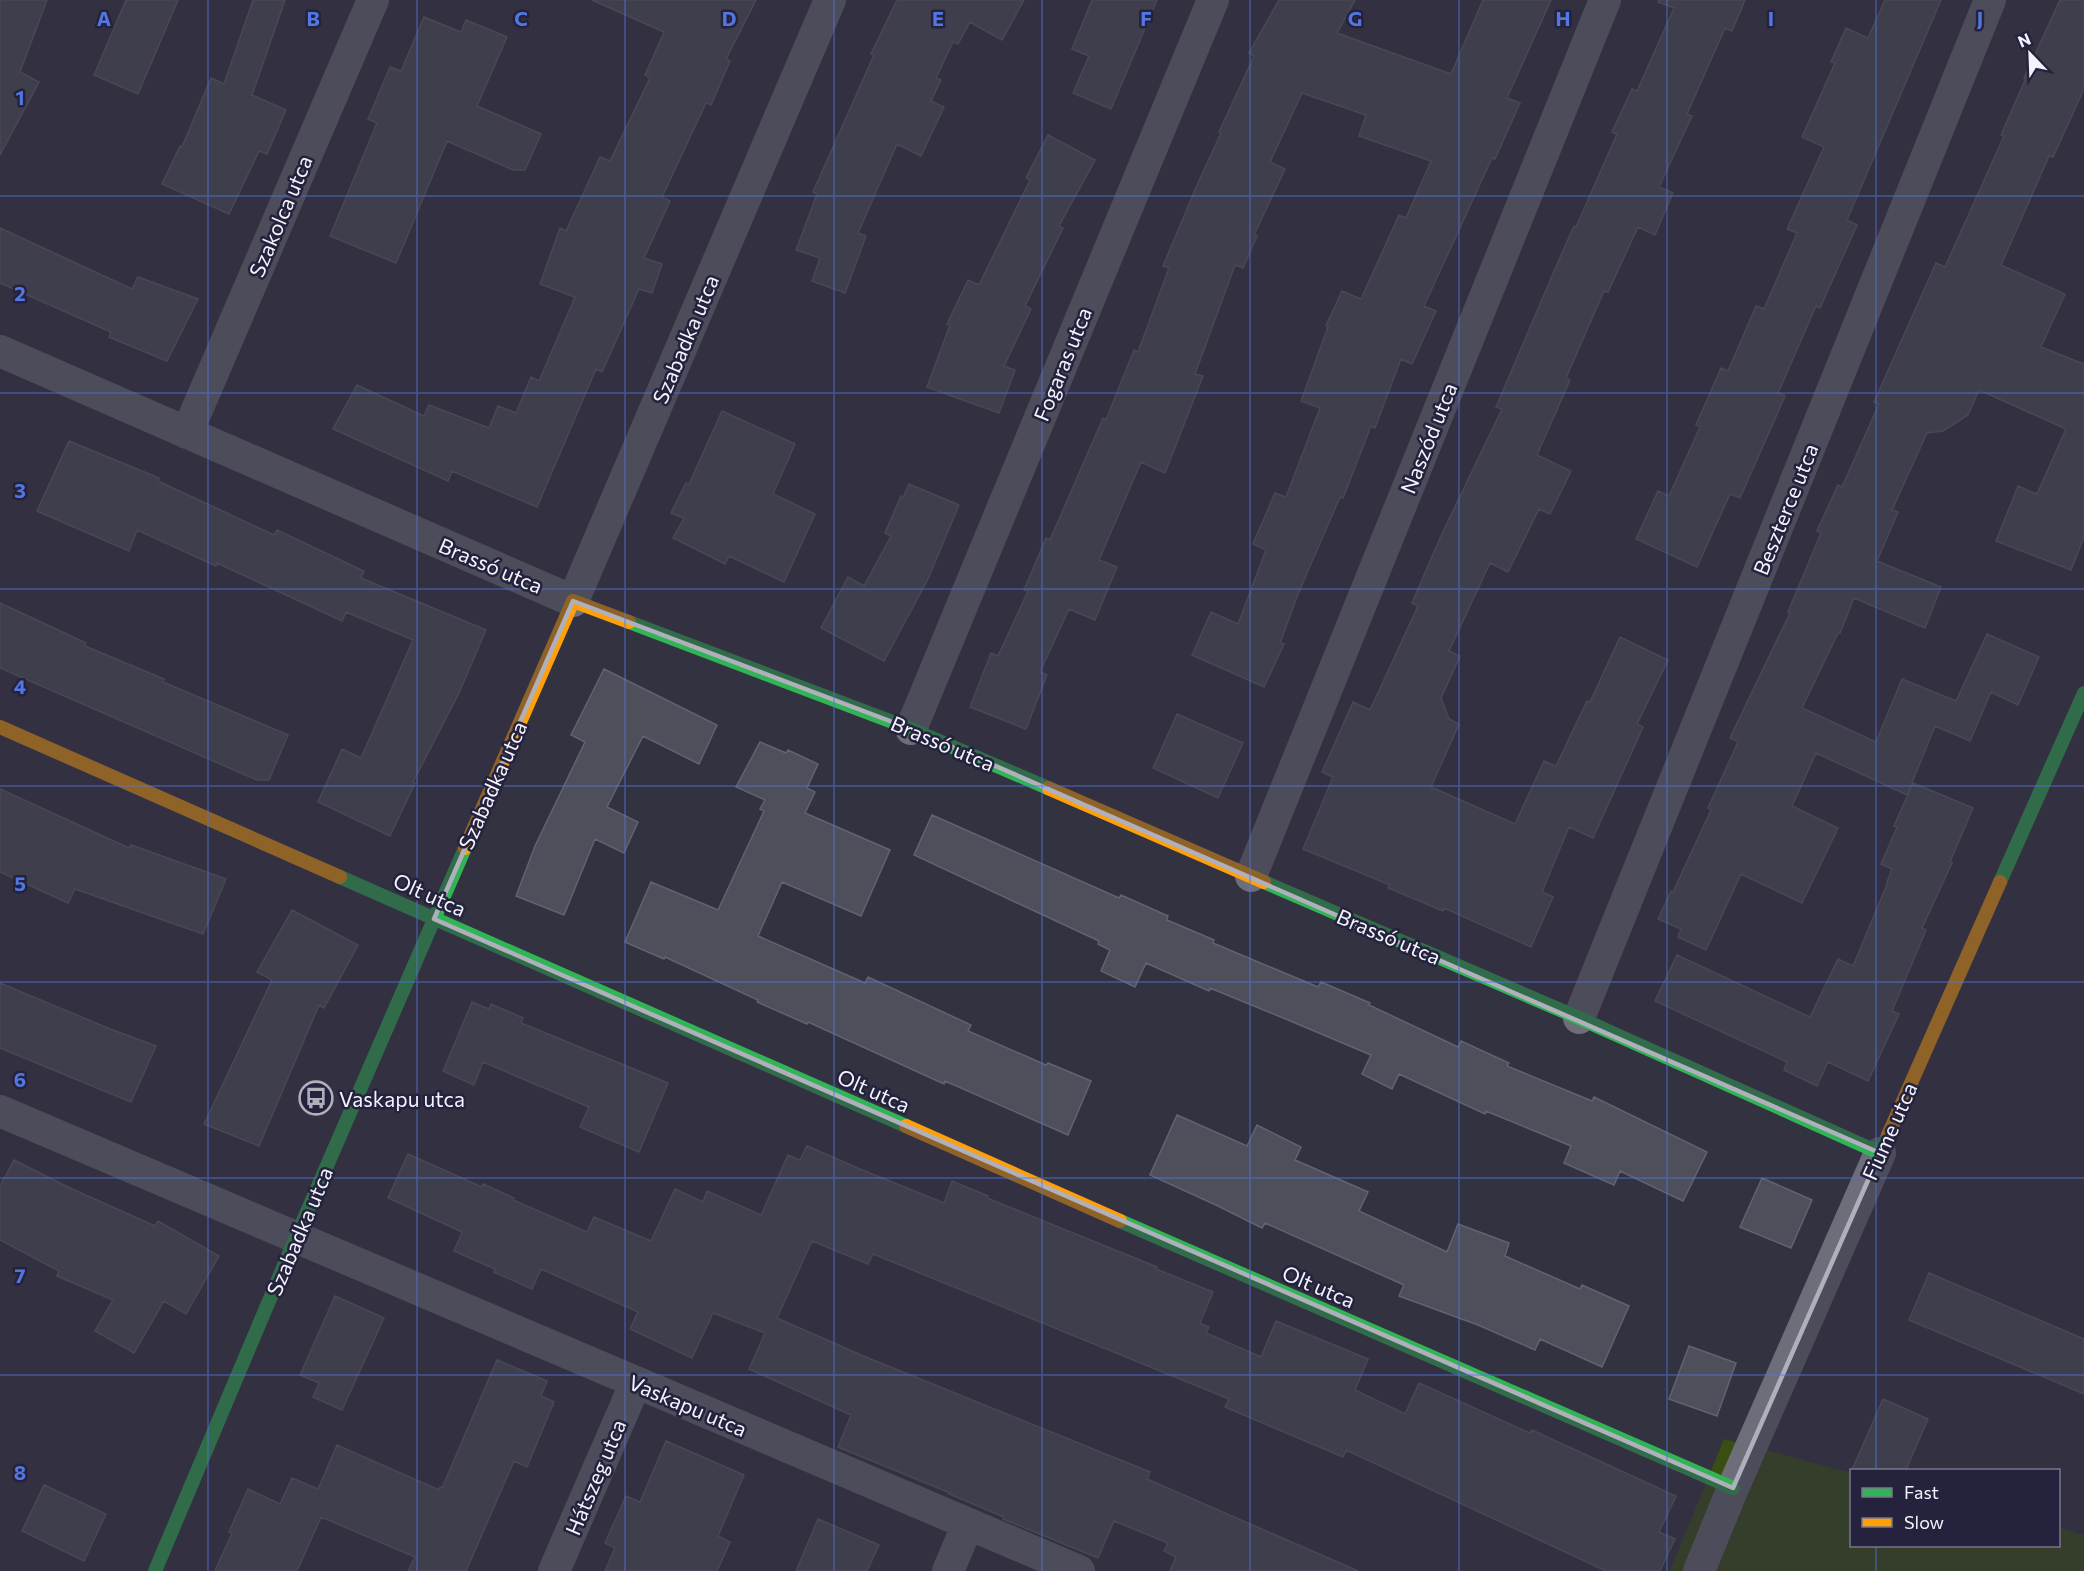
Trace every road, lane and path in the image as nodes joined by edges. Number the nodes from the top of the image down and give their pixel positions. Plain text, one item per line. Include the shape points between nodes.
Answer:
1 (373, 0) edge
2 (830, 0) edge
3 (1213, 0) edge
4 (1605, 0) edge
5 (1990, 0) edge
6 (0, 351) edge
7 (187, 433) junction
8 (573, 601) junction
9 (2084, 693) edge
10 (0, 727) edge
11 (911, 729) junction
12 (1251, 876) junction
13 (434, 919) junction
14 (1579, 1018) junction
15 (0, 1112) edge
16 (1880, 1153) junction
17 (296, 1237) junction
18 (636, 1382) junction
19 (1733, 1488) junction
20 (968, 1524) junction
21 (155, 1571) edge
22 (554, 1571) edge
23 (948, 1571) edge
24 (1079, 1571) edge
25 (1699, 1571) edge

1 - 7 street, Szakolca utca
2 - 8 street, Szabadka utca
3 - 11 street, Fogaras utca
4 - 12 street, Naszód utca
5 - 14 street, Beszterce utca
6 - 7 street, Brassó utca
7 - 8 street, Brassó utca
8 - 11 street, Brassó utca
8 - 13 street, Szabadka utca
9 - 16 street, Fiume utca
10 - 13 street, Olt utca
11 - 12 street, Brassó utca
12 - 14 street, Brassó utca
13 - 17 street, Szabadka utca
13 - 19 street, Olt utca
14 - 16 street, Brassó utca
15 - 17 street, Vaskapu utca
16 - 19 street, Fiume utca
17 - 18 street, Vaskapu utca
17 - 21 street, Szabadka utca
18 - 20 street, Vaskapu utca
18 - 22 street, Hátszeg utca
19 - 25 street, Fiume utca
20 - 23 street
20 - 24 street, Vaskapu utca

